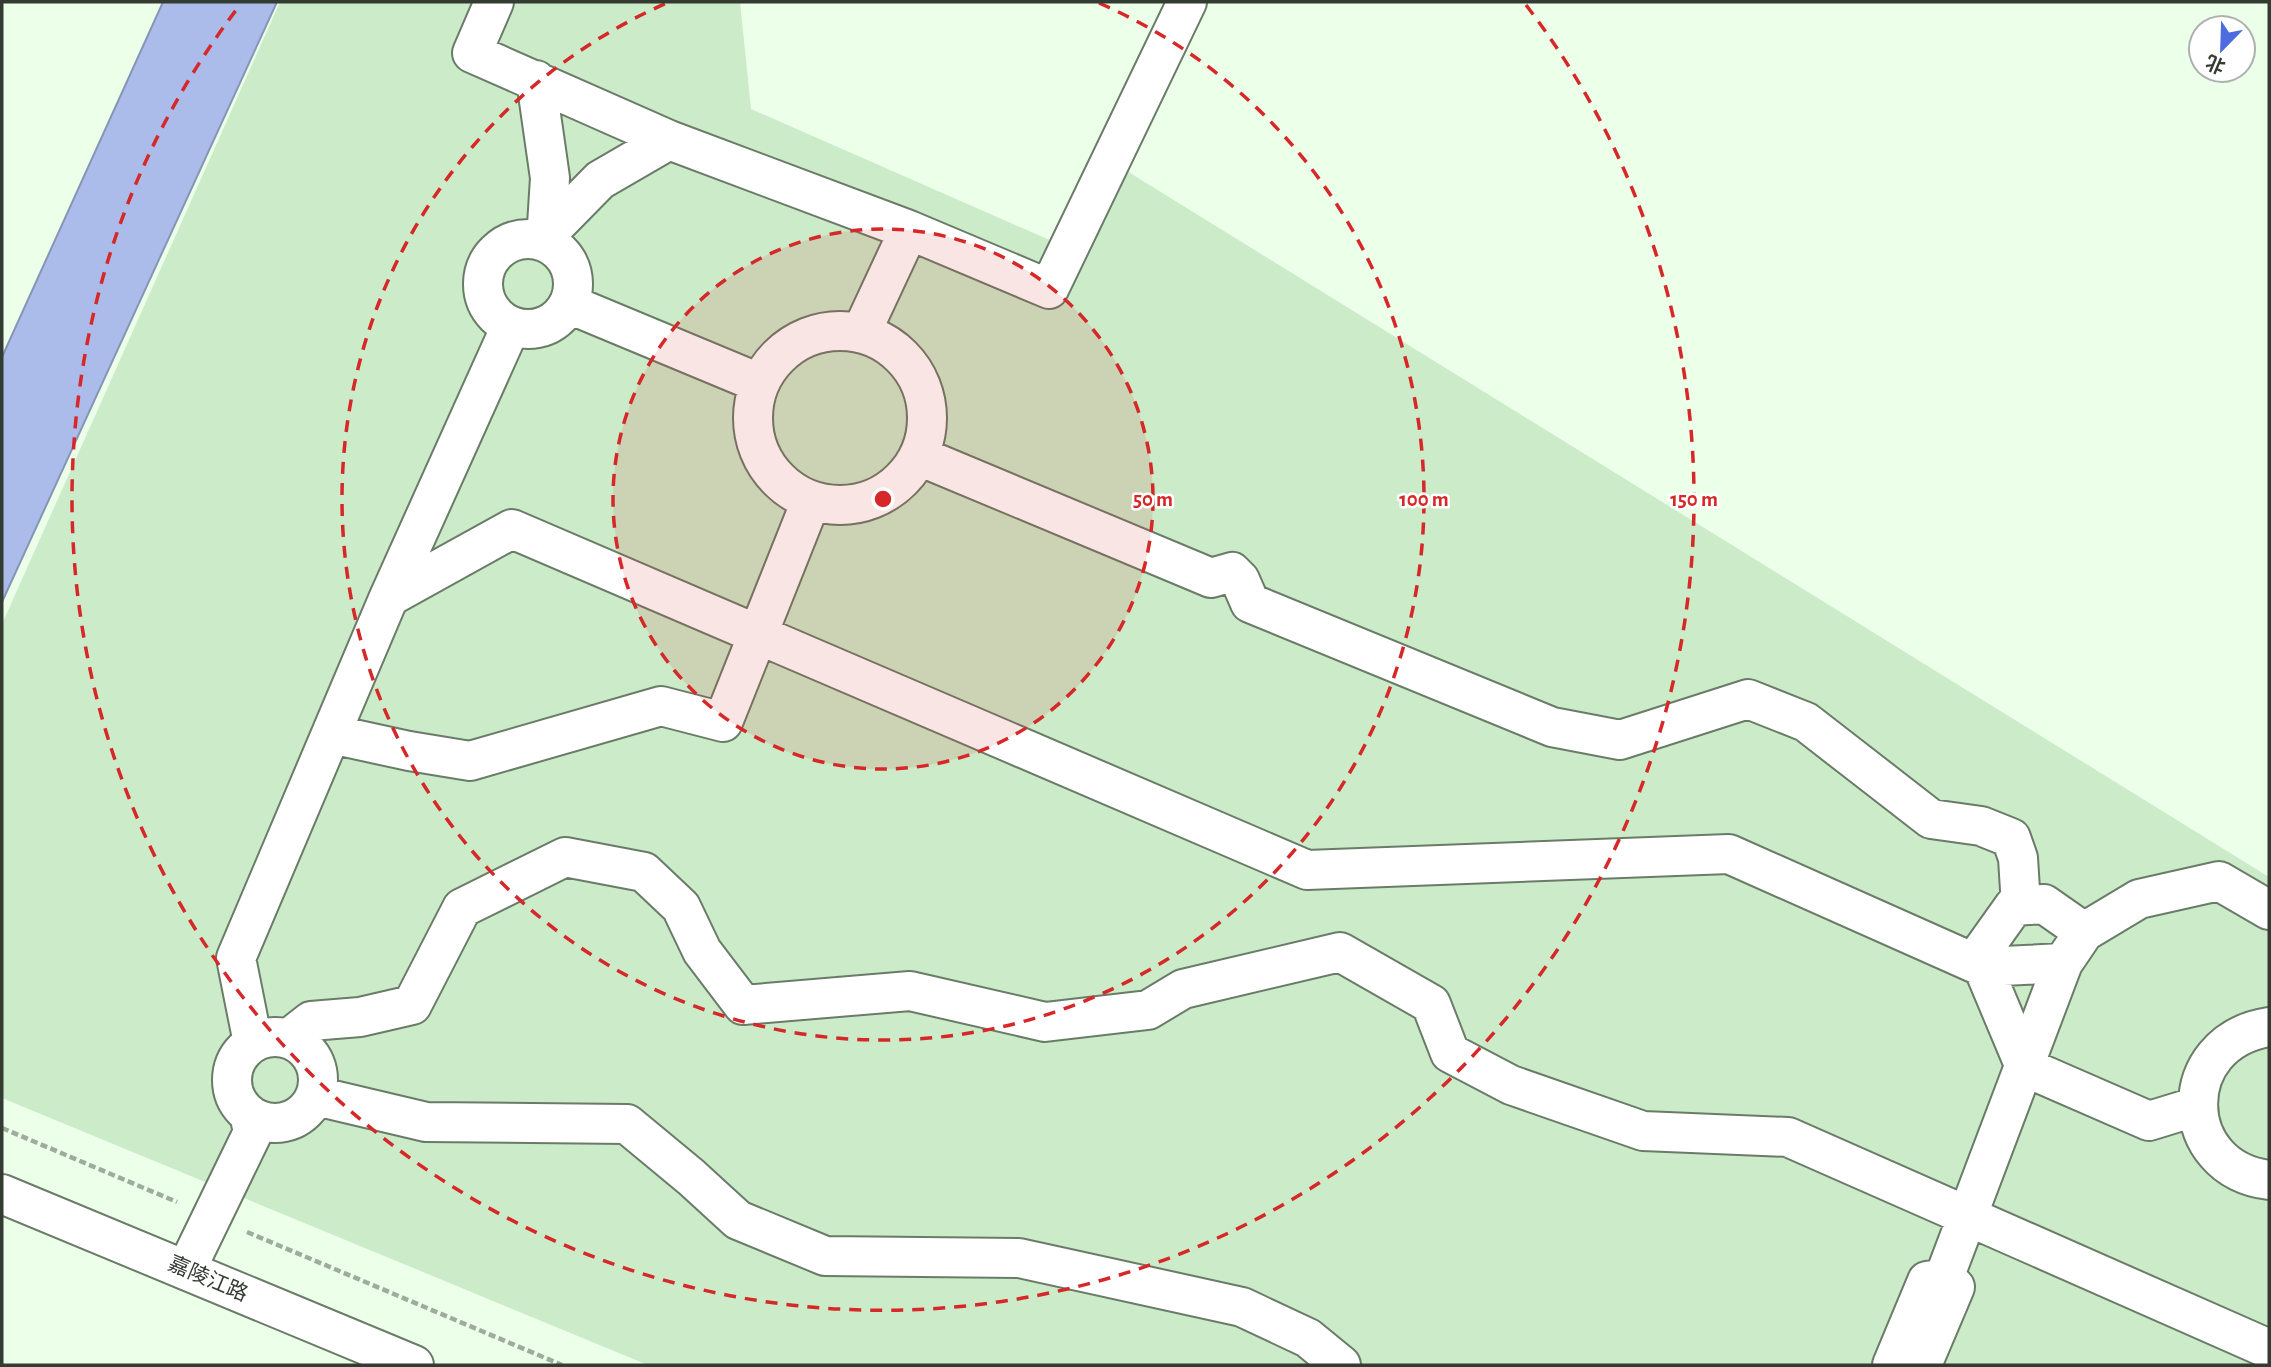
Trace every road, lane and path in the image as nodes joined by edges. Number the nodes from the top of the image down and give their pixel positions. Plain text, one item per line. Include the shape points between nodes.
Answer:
1 (494, 2) edge
2 (1187, 2) edge
3 (536, 80) junction
4 (669, 140) junction
5 (909, 230) junction
6 (545, 238) junction
7 (569, 304) junction
8 (511, 326) junction
9 (861, 333) junction
10 (759, 383) junction
11 (919, 456) junction
12 (811, 501) junction
13 (388, 597) junction
14 (758, 634) junction
15 (331, 734) junction
16 (2021, 906) junction
17 (2269, 910) edge
18 (2074, 948) junction
19 (1978, 964) junction
20 (2269, 1027) edge
21 (270, 1041) junction
22 (2025, 1067) junction
23 (316, 1096) junction
24 (2198, 1106) junction
25 (249, 1114) junction
26 (2, 1128) edge
27 (2269, 1180) edge
28 (2, 1194) edge
29 (1968, 1216) junction
30 (212, 1217) junction
31 (186, 1270) junction
32 (1944, 1278) junction
33 (2269, 1349) edge
34 (414, 1365) edge
35 (562, 1365) edge
36 (1341, 1365) edge
37 (1892, 1365) edge
38 (1922, 1365) edge

1 - 3 street via 472,53
2 - 5 street via 1049,289
3 - 4 street
3 - 6 street via 550,178
4 - 5 street
4 - 6 street via 600,180
5 - 9 street
6 - 7 street via 565,257 574,280
6 - 8 street via 513,240 491,257 482,282 490,309
7 - 8 street via 554,321 533,329
7 - 10 street
8 - 13 street
9 - 10 street via 830,331 801,340 776,357
9 - 11 street via 888,346 911,368 924,395 927,426
10 - 12 street via 752,418 759,453 780,482
11 - 12 street via 905,477 862,503
11 - 16 street via 1211,578 1232,572 1250,603 1552,727 1620,740 1748,699 1806,722 1931,819 1981,826 2011,838 2018,858
12 - 14 street
13 - 14 street via 512,529
13 - 15 street
14 - 15 street via 723,722 662,706 470,761
14 - 19 street via 1307,870 1729,853
15 - 21 street via 236,958
16 - 18 street via 2044,904
16 - 19 street via 2014,906
17 - 18 street via 2219,881 2140,899
18 - 19 street
18 - 22 street
19 - 22 street
20 - 24 street via 2229,1041 2212,1059 2201,1081
21 - 23 street via 308,1051 318,1073
21 - 25 street via 241,1054 233,1069 232,1086
21 - 29 street via 311,1021 360,1017 412,1005 462,908 565,858 644,872 681,907 702,951 743,1005 910,991 1045,1022 1148,1010 1183,989 1340,952 1431,1004 1450,1053 1511,1085 1643,1131 1788,1137
22 - 24 street via 2149,1121
22 - 29 street
23 - 25 street via 293,1120 270,1123
23 - 36 street via 426,1122 627,1124 738,1220 825,1256 1018,1258 1242,1307 1308,1338
24 - 27 street via 2209,1144 2222,1159 2238,1171
25 - 30 street via 253,1132
26 - 30 path
28 - 31 street, 嘉陵江路
29 - 32 street
29 - 33 street
30 - 31 street
30 - 35 path
31 - 34 street, 嘉陵江路
32 - 37 street via 1927,1281
32 - 38 street via 1955,1287

